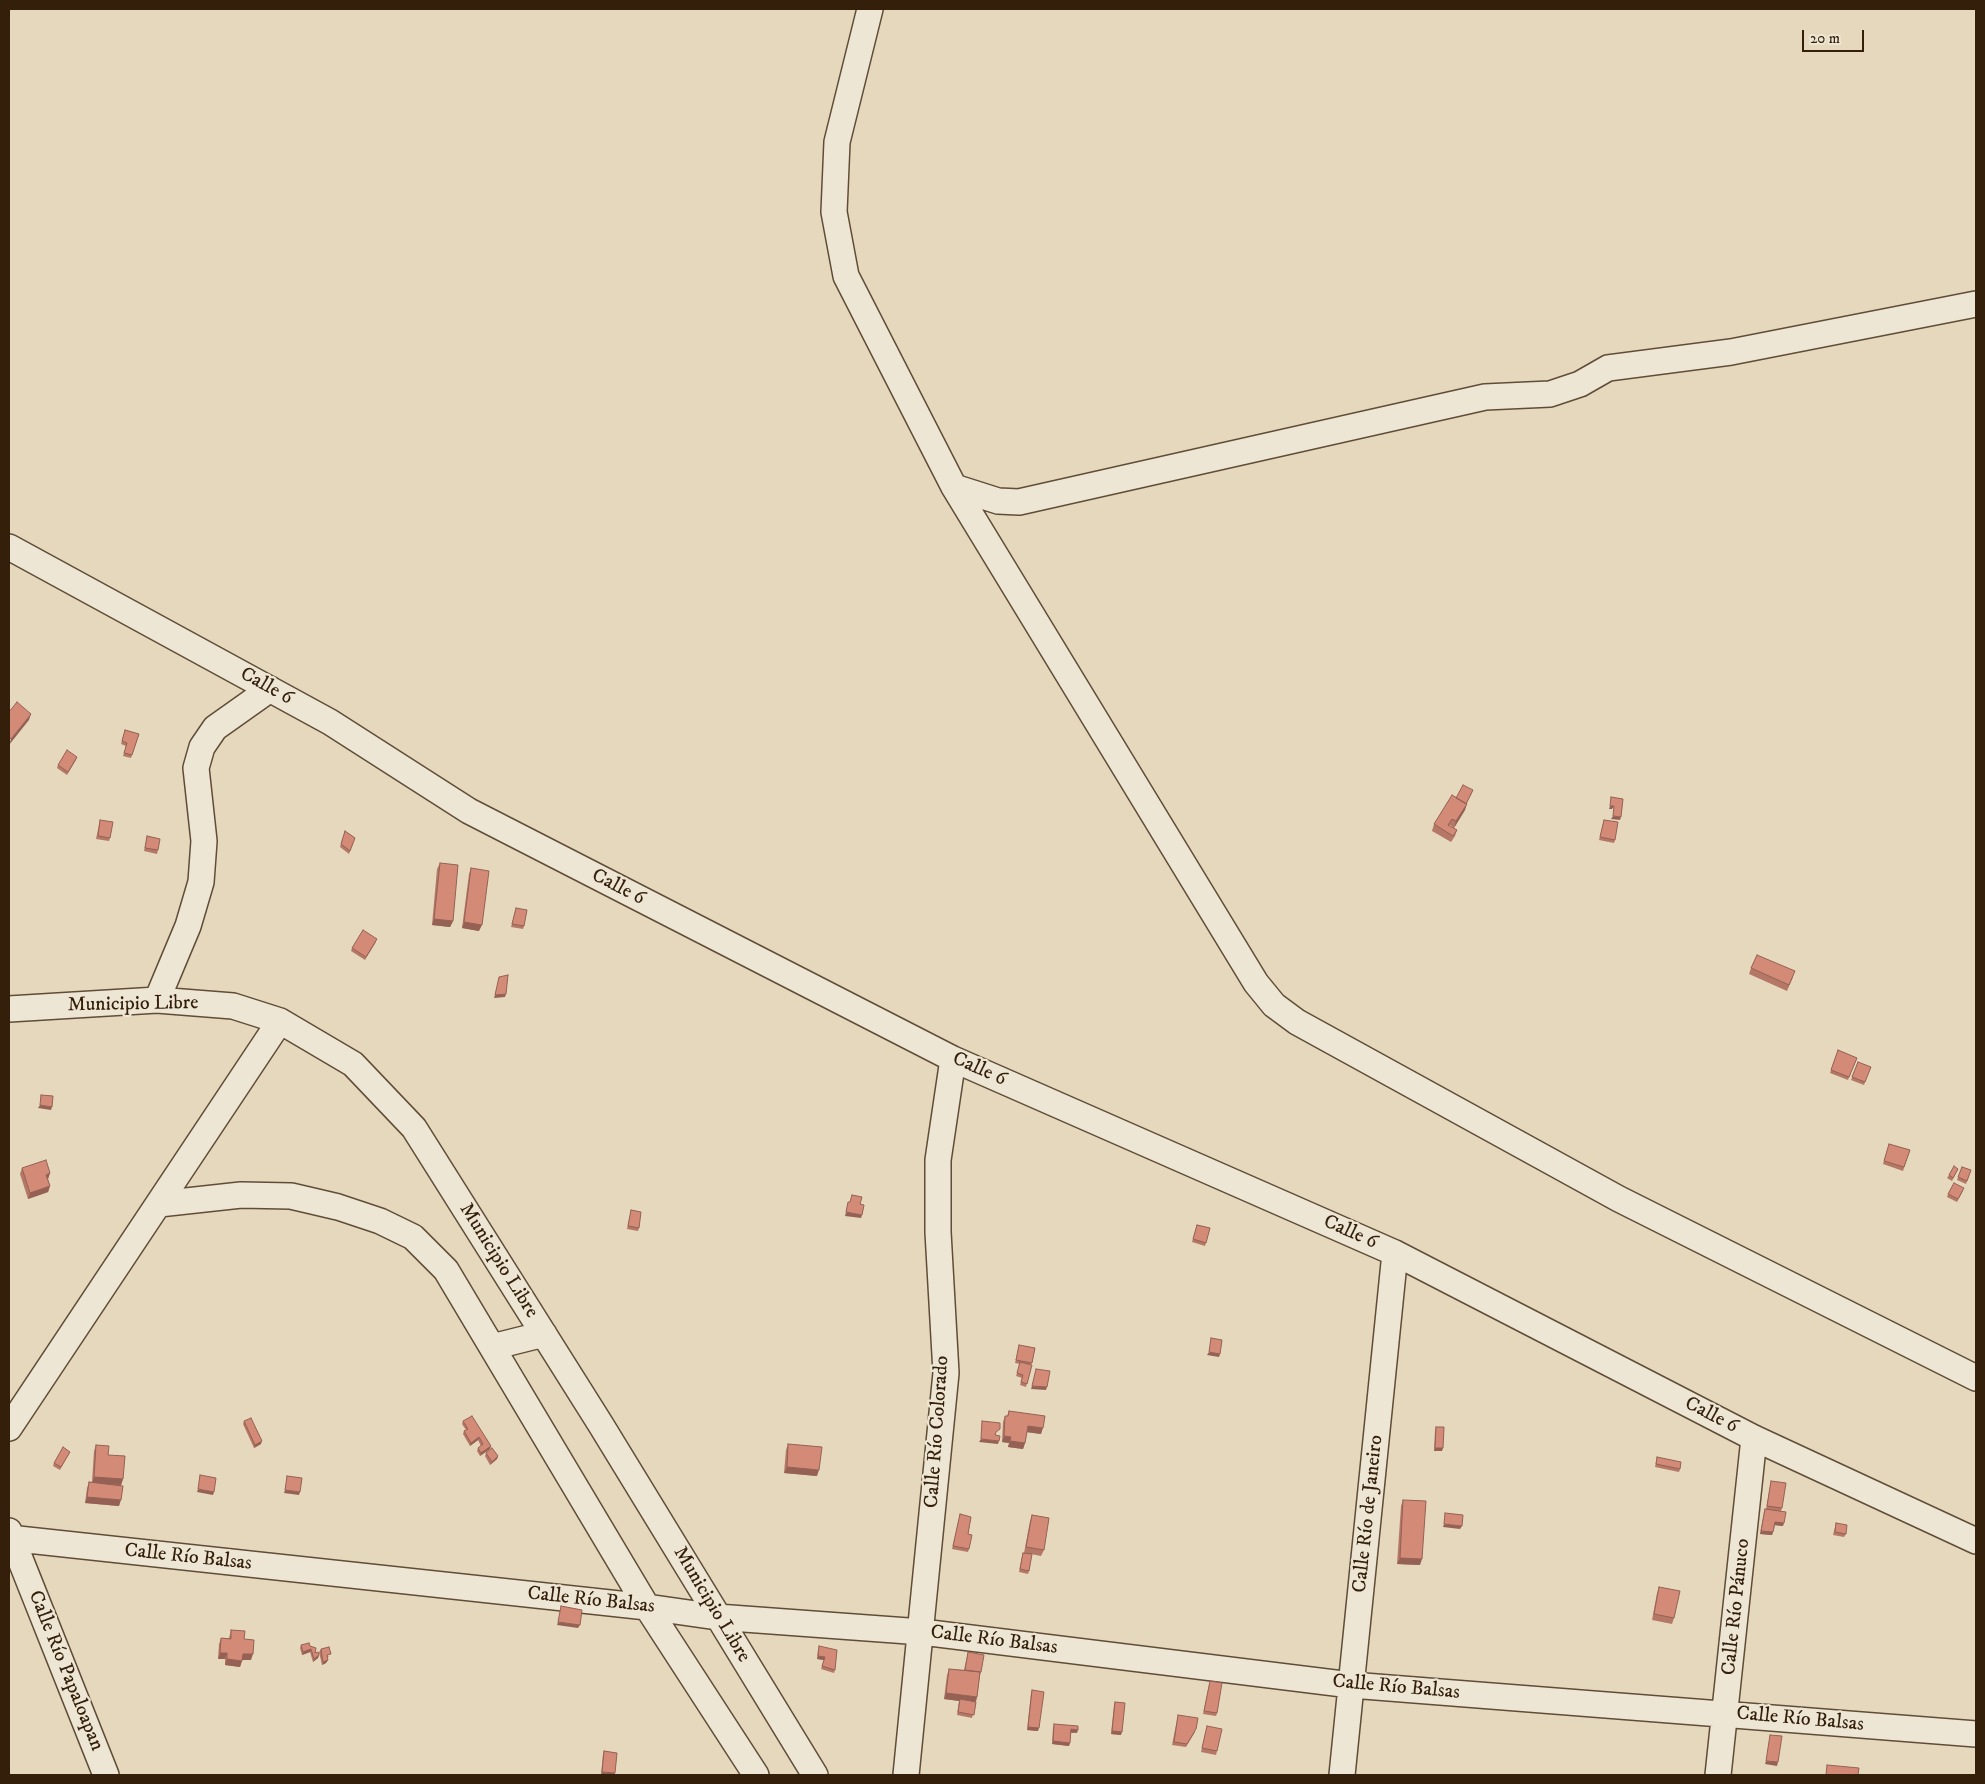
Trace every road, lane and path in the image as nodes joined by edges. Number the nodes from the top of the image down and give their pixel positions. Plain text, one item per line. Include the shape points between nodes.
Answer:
1 (870, 9) edge
2 (1976, 304) edge
3 (954, 487) junction
4 (9, 548) edge
5 (270, 689) junction
6 (157, 1000) junction
7 (9, 1009) edge
8 (280, 1021) junction
9 (953, 1059) junction
10 (159, 1204) junction
11 (1395, 1253) junction
12 (544, 1334) junction
13 (492, 1347) junction
14 (1976, 1378) edge
15 (9, 1428) edge
16 (1754, 1438) junction
17 (10, 1536) edge
18 (1976, 1542) edge
19 (647, 1607) junction
20 (717, 1617) junction
21 (922, 1632) junction
22 (1352, 1685) junction
23 (1726, 1714) junction
24 (1976, 1734) edge
25 (106, 1775) edge
26 (756, 1775) edge
27 (815, 1775) edge
28 (906, 1775) edge
29 (1342, 1775) edge
30 (1718, 1775) edge

1 - 3 street via 837,142 834,212 846,276
2 - 3 street via 1731,352 1608,368 1580,384 1550,394 1485,397 1019,502 998,501
3 - 14 street via 1256,983 1274,1005 1297,1022 1619,1199
4 - 5 street, Calle 6
5 - 6 street via 215,728 202,747 196,768 204,842 201,882 188,926
5 - 9 street, Calle 6 via 330,722 469,811
6 - 7 street, Municipio Libre
6 - 8 street, Municipio Libre via 233,1006
8 - 10 street
8 - 12 street, Municipio Libre via 352,1064 414,1128
9 - 11 street, Calle 6
9 - 21 street, Calle Río Colorado via 938,1160 938,1232 946,1373
10 - 13 street via 241,1195 291,1196 380,1221 414,1237 446,1270
10 - 15 street
11 - 16 street, Calle 6
11 - 22 street, Calle Río de Janeiro
12 - 13 street
12 - 20 street, Municipio Libre
13 - 19 street
16 - 18 street, Calle 6
16 - 23 street, Calle Río Pánuco
17 - 19 street, Calle Río Balsas
17 - 25 street, Calle Río Papaloapan
19 - 20 street, Calle Río Balsas
19 - 26 street
20 - 21 street, Calle Río Balsas
20 - 27 street, Municipio Libre
21 - 22 street, Calle Río Balsas
21 - 28 street, Calle Río Colorado
22 - 23 street, Calle Río Balsas
22 - 29 street, Calle Río de Janeiro
23 - 24 street, Calle Río Balsas
23 - 30 street, Calle Río Pánuco

